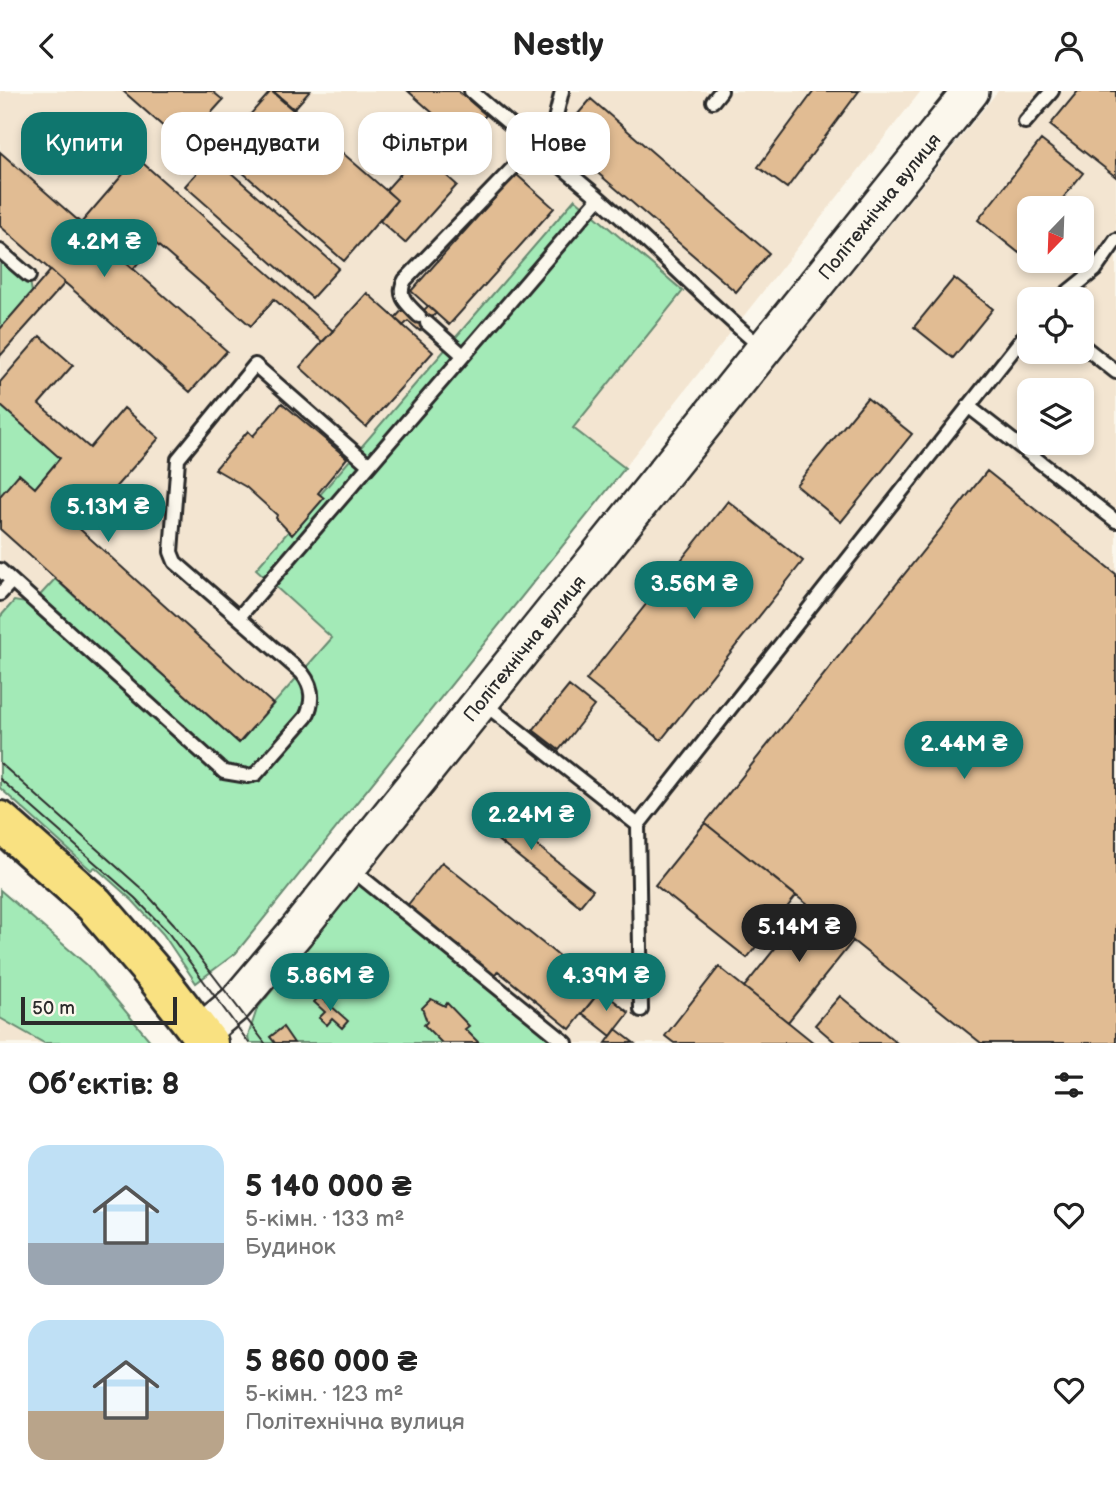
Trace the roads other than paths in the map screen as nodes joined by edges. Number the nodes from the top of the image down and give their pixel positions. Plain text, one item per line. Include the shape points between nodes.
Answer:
1 (471, 91) edge
2 (562, 91) edge
3 (971, 91) edge
4 (1052, 91) edge
5 (557, 112) edge
6 (506, 122) edge
7 (1025, 122) dead end
8 (506, 175) edge
9 (570, 175) edge
10 (598, 198) junction
11 (1116, 240) edge
12 (0, 251) edge
13 (29, 276) dead end
14 (1073, 287) edge
15 (1017, 345) edge
16 (764, 350) junction
17 (463, 355) junction
18 (1094, 355) edge
19 (1116, 372) edge
20 (968, 406) junction
21 (369, 465) junction
22 (1116, 521) edge
23 (0, 570) edge
24 (12, 581) junction
25 (0, 594) edge
26 (239, 617) junction
27 (481, 702) junction
28 (0, 821) edge
29 (638, 824) junction
30 (349, 866) junction
31 (641, 1010) dead end
32 (204, 1038) edge
33 (566, 1043) edge

1 - 6 lane
2 - 5 lane
3 - 16 street, Політехнічна вулиця
4 - 7 lane
8 - 17 lane via 401,287 405,302
9 - 10 lane
10 - 16 lane
10 - 17 lane
11 - 14 lane via 1095,269
12 - 13 lane
15 - 20 lane
16 - 27 street, Політехнічна вулиця
17 - 21 lane
18 - 19 lane
20 - 22 lane
20 - 29 lane
21 - 26 lane
21 - 26 lane via 255,365 178,459 171,552 175,562
23 - 24 lane
24 - 25 lane
24 - 26 lane via 224,772 248,776 262,770 306,717 312,693 302,673
27 - 29 lane
27 - 30 street, Політехнічна вулиця
28 - 32 main road via 94,904
29 - 31 lane
30 - 32 street, Політехнічна вулиця
30 - 33 lane

